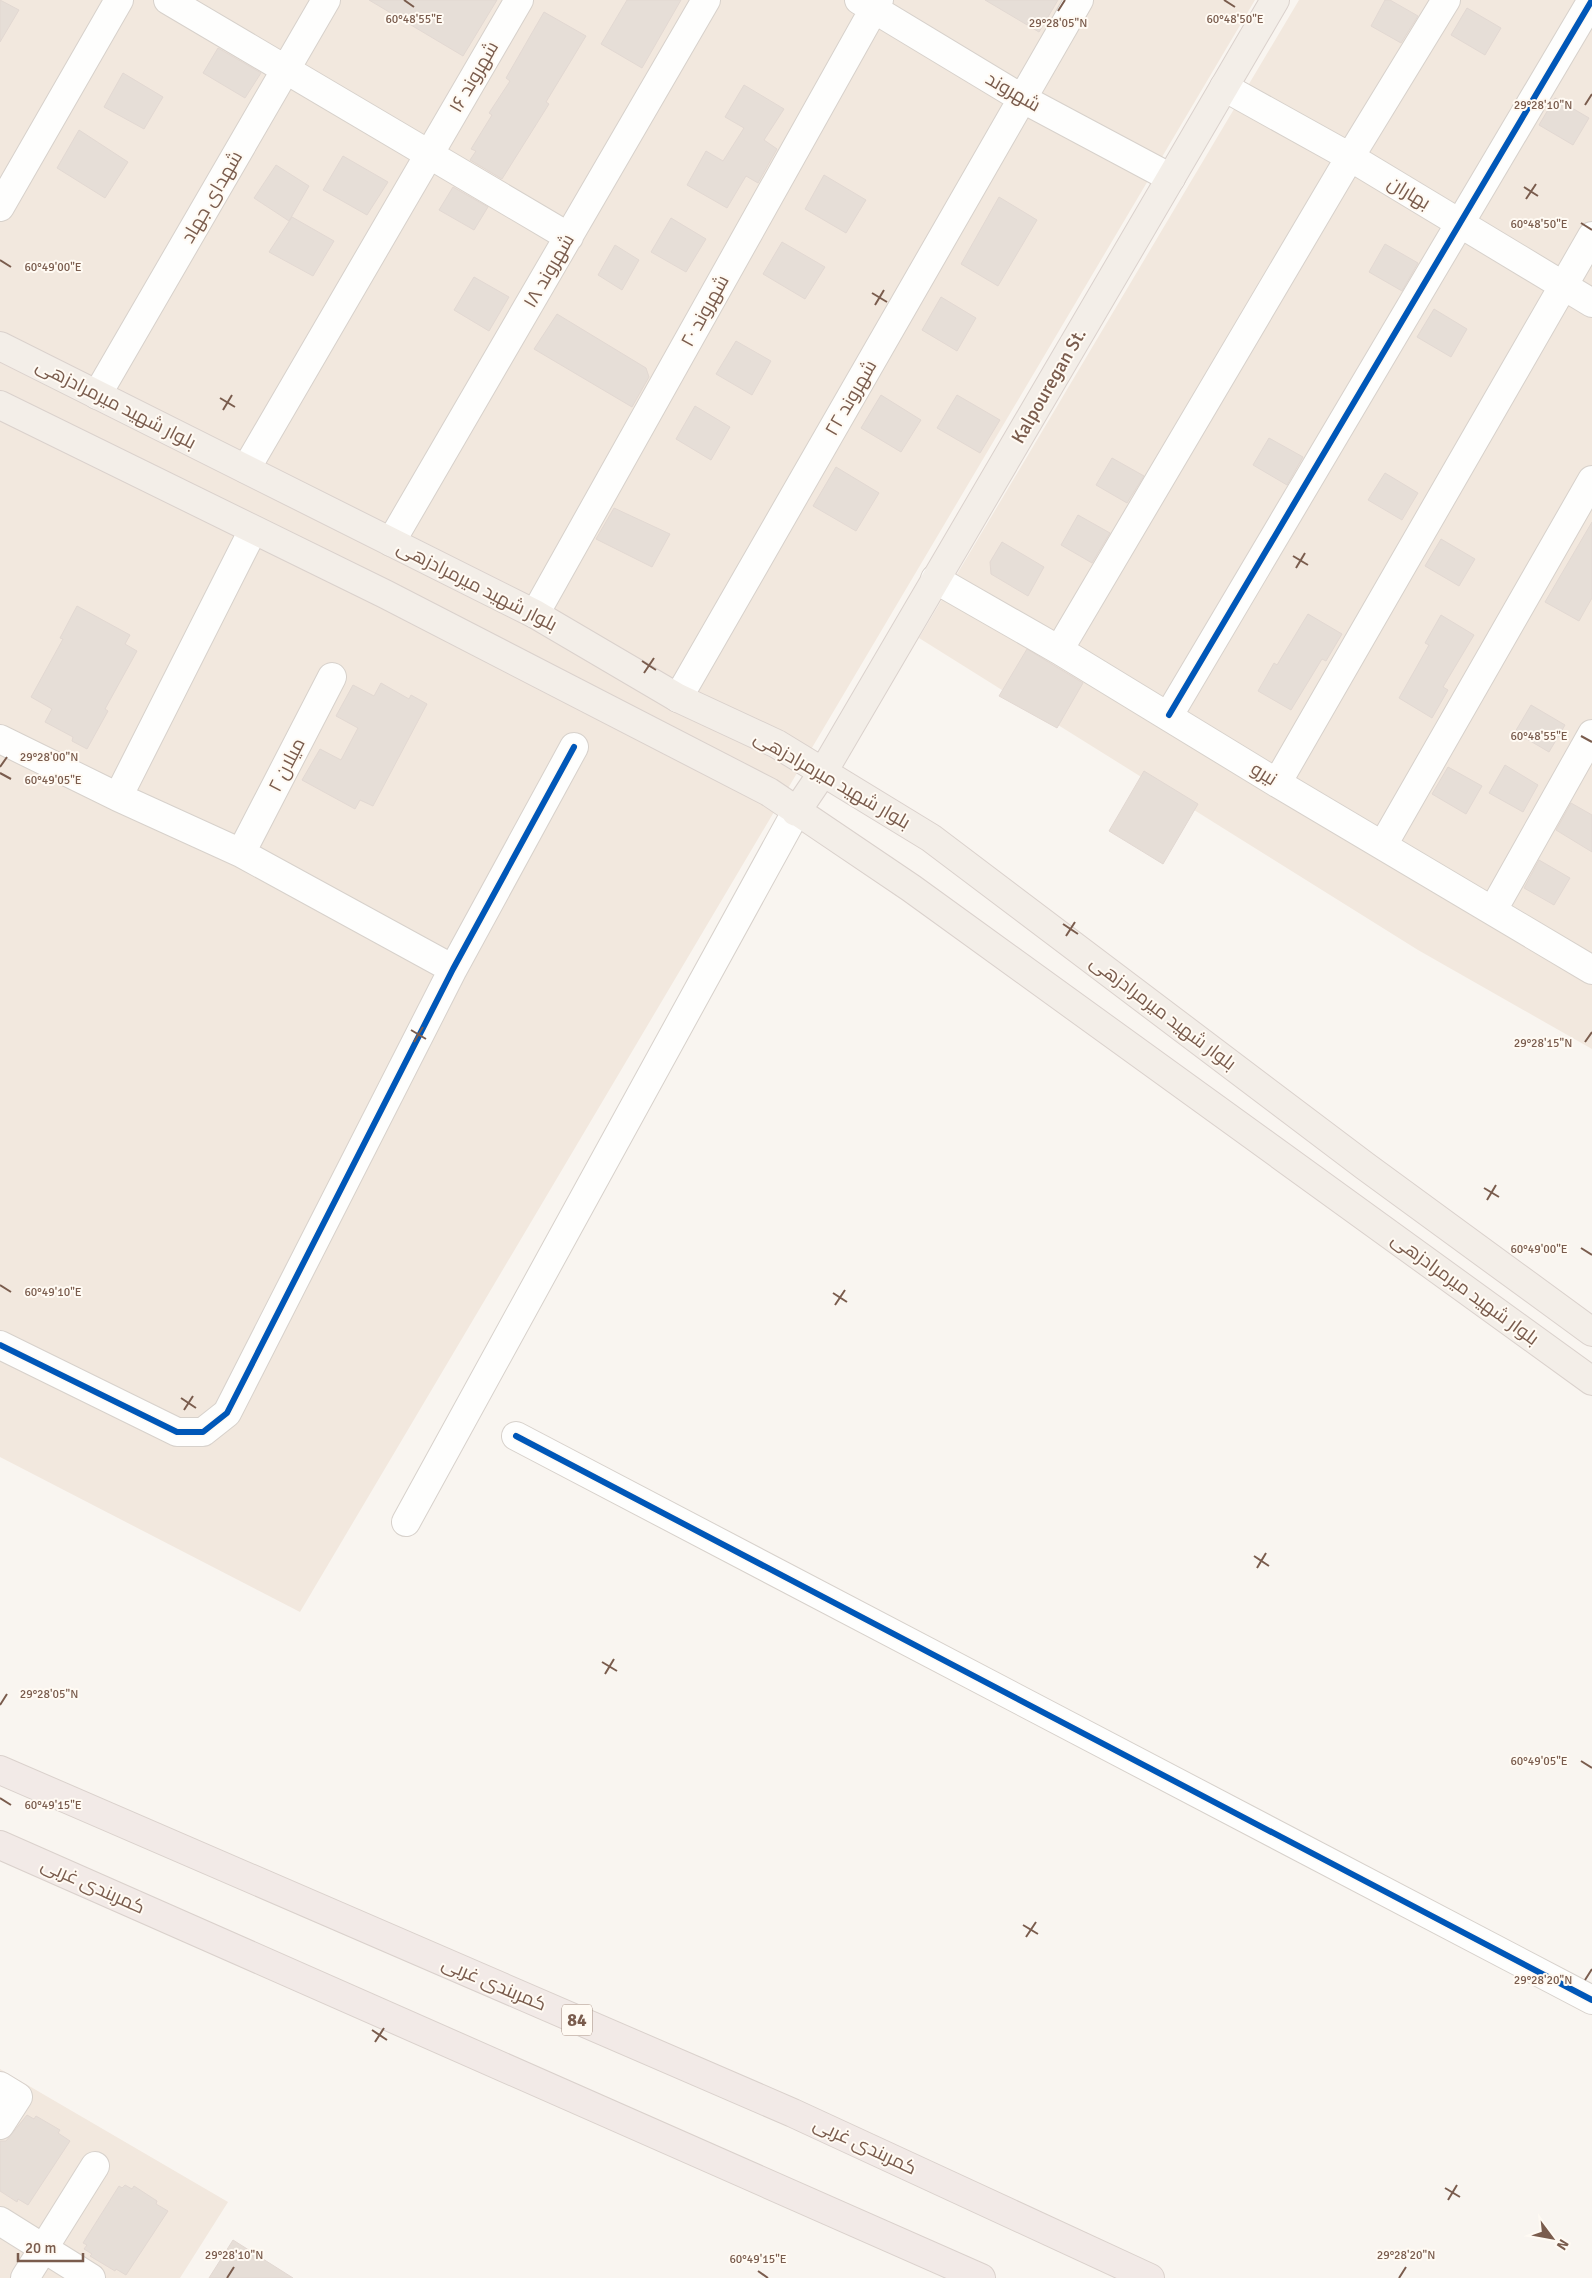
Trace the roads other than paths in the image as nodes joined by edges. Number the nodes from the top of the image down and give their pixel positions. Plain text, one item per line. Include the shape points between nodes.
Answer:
1 (119, 0) edge
2 (168, 0) edge
3 (326, 0) edge
4 (519, 0) edge
5 (706, 0) edge
6 (1079, 0) edge
7 (1275, 0) edge
8 (1446, 0) edge
9 (1592, 0) edge
10 (870, 3) edge
11 (285, 70) junction
12 (1224, 87) junction
13 (1023, 99) junction
14 (429, 154) junction
15 (1350, 158) junction
16 (1171, 178) junction
17 (0, 207) edge
18 (1458, 223) junction
19 (1592, 236) edge
20 (569, 237) junction
21 (1562, 286) junction
22 (1592, 302) edge
23 (0, 346) edge
24 (98, 395) junction
25 (0, 405) edge
26 (246, 469) junction
27 (1592, 480) edge
28 (252, 530) junction
29 (391, 542) junction
30 (935, 579) junction
31 (535, 614) junction
32 (1059, 650) junction
33 (332, 677) dead end
34 (678, 698) junction
35 (1169, 715) junction
36 (1592, 734) edge
37 (0, 739) edge
38 (574, 747) dead end
39 (823, 772) junction
40 (1277, 782) junction
41 (118, 798) junction
42 (796, 812) junction
43 (1382, 845) junction
44 (241, 853) junction
45 (1493, 910) junction
46 (453, 969) junction
47 (1592, 970) edge
48 (1592, 1332) edge
49 (0, 1344) edge
50 (1592, 1381) edge
51 (516, 1436) dead end
52 (406, 1522) dead end
53 (0, 1770) edge
54 (0, 1845) edge
55 (1592, 2000) edge
56 (9, 2092) edge
57 (0, 2125) edge
58 (95, 2166) dead end
59 (0, 2221) edge
60 (44, 2248) junction
61 (25, 2278) edge
62 (91, 2278) edge
63 (981, 2278) edge
64 (1150, 2278) edge

1 - 17 street
2 - 11 street
3 - 11 street, شهدای جهاد
4 - 14 street, شهروند ۱۶
5 - 20 street, شهروند ۱۸
6 - 13 street, شهروند ۲۲
7 - 12 main road, Kalpouregan St.
8 - 15 street
9 - 18 street
10 - 13 street, شهروند
10 - 31 street, شهروند ۲۰
11 - 14 street
11 - 24 street, شهدای جهاد
12 - 15 street, بهاران
12 - 16 main road, Kalpouregan St.
13 - 16 street, شهروند
13 - 34 street, شهروند ۲۲
14 - 20 street
14 - 26 street, شهروند ۱۶
15 - 18 street, بهاران
15 - 32 street
16 - 30 main road, Kalpouregan St.
18 - 21 street, بهاران
18 - 35 street
19 - 21 street
20 - 29 street, شهروند ۱۸
21 - 22 street, بهاران
21 - 40 street
23 - 24 main road, بلوار شهید میرمرادزهی
24 - 26 main road, بلوار شهید میرمرادزهی
25 - 28 main road, بلوار شهید میرمرادزهی
26 - 29 main road, بلوار شهید میرمرادزهی
27 - 43 street
28 - 41 street
28 - 42 main road, بلوار شهید میرمرادزهی via 385,594 769,792
29 - 31 main road, بلوار شهید میرمرادزهی
30 - 32 street, نیرو
30 - 39 main road, Kalpouregan St.
31 - 34 main road, بلوار شهید میرمرادزهی
32 - 35 street, نیرو
33 - 44 street, میلان ۲
34 - 39 main road, بلوار شهید میرمرادزهی via 777,744
35 - 40 street, نیرو
36 - 45 street
37 - 41 street
38 - 46 street
39 - 42 main road, Kalpouregan St.
39 - 48 main road, بلوار شهید میرمرادزهی via 931,838
40 - 43 street, نیرو
41 - 44 street
42 - 50 main road, بلوار شهید میرمرادزهی via 911,888
42 - 52 street
43 - 45 street, نیرو
44 - 46 street
45 - 47 street, نیرو
46 - 49 street via 227,1413 203,1432 176,1432
51 - 55 street
53 - 64 highway, کمربندی غربی / 84 via 793,2113
54 - 63 highway, کمربندی غربی
56 - 57 street
58 - 60 street
59 - 60 street
60 - 61 street
60 - 62 street

